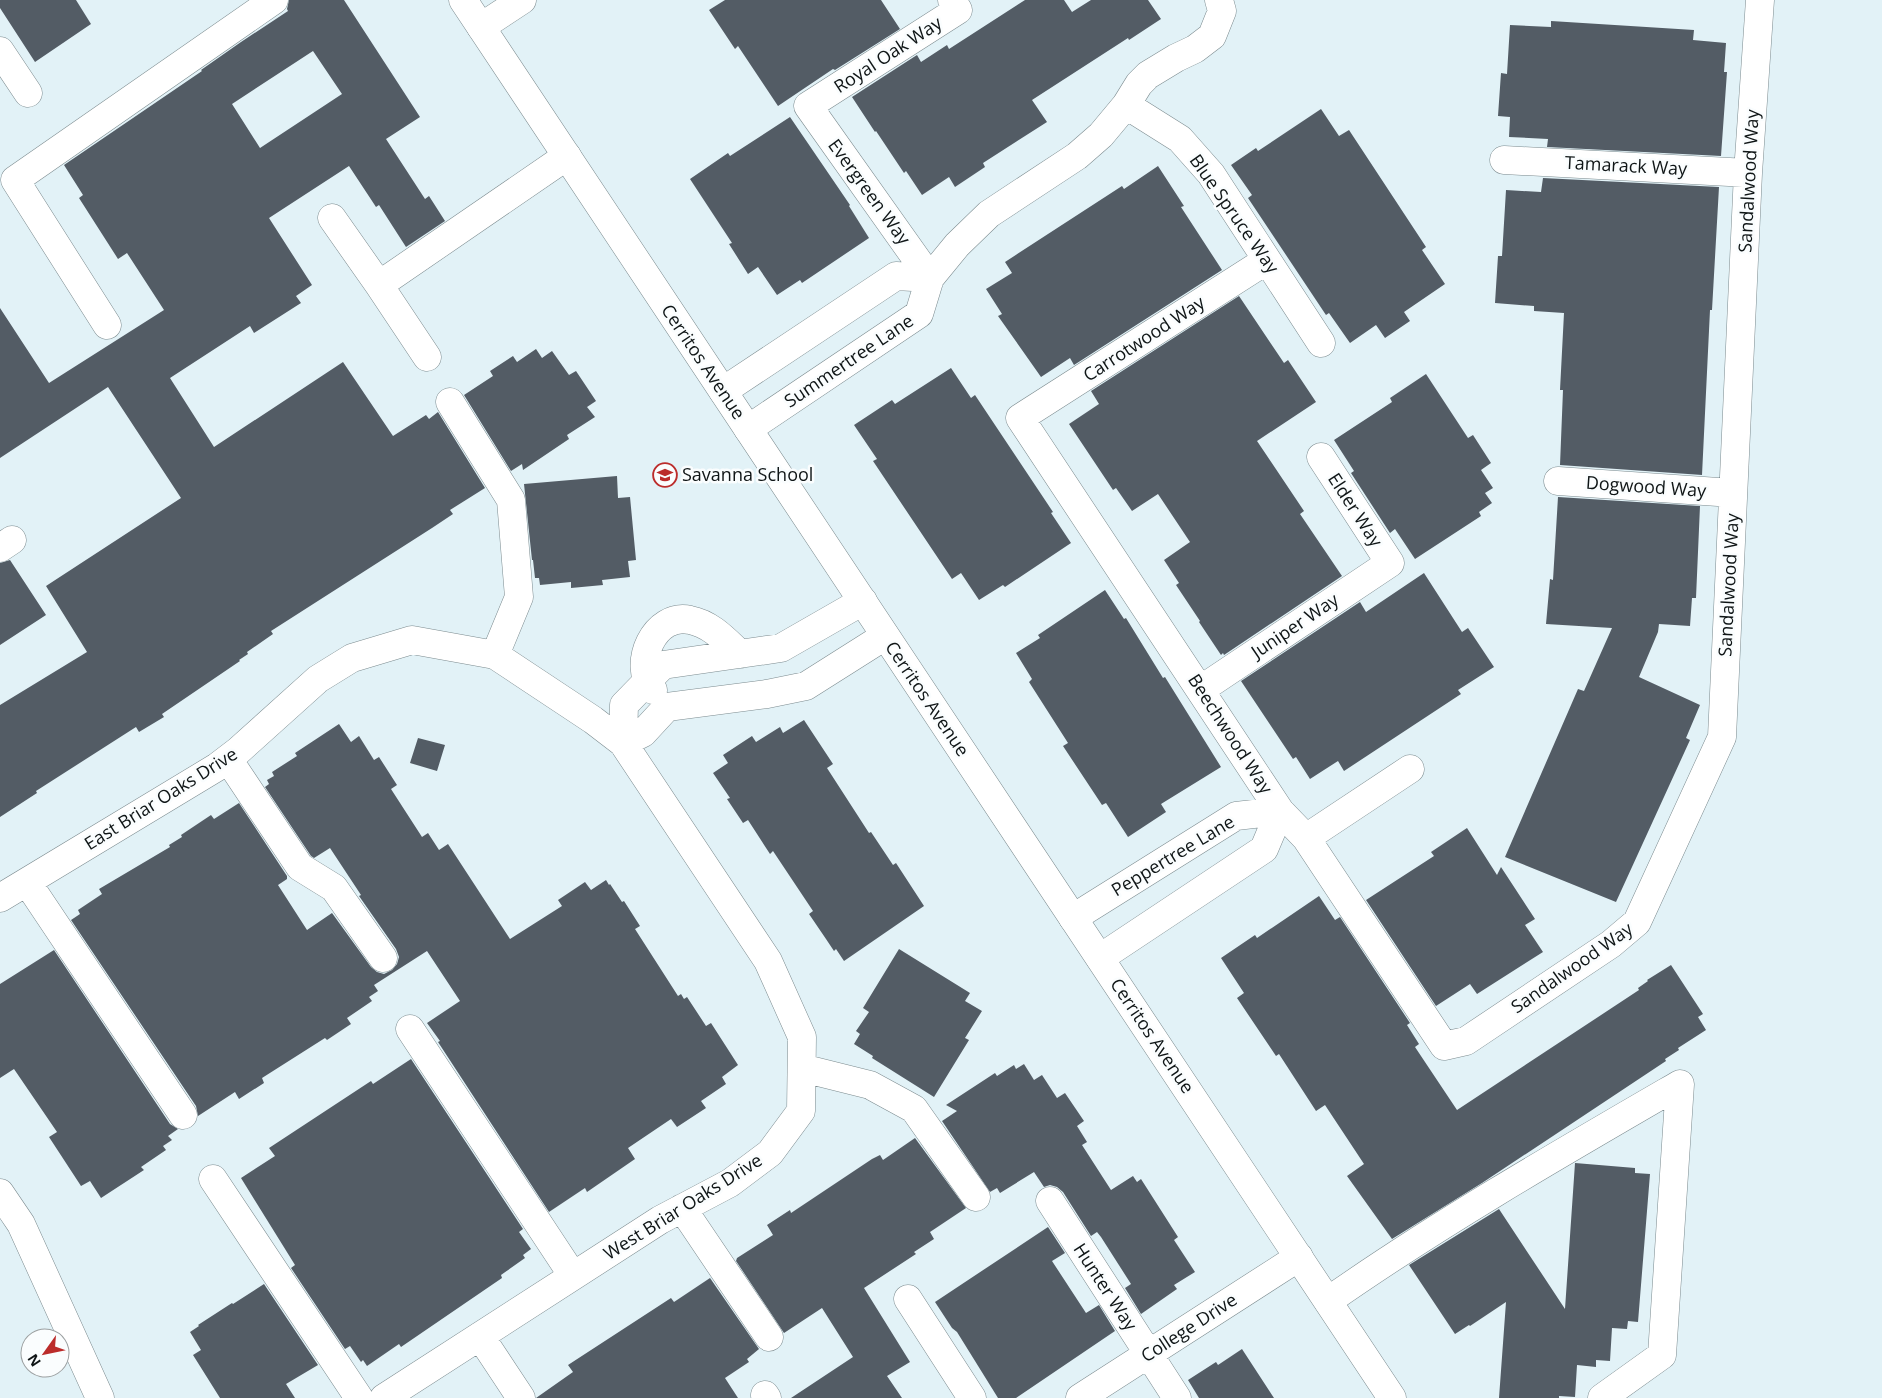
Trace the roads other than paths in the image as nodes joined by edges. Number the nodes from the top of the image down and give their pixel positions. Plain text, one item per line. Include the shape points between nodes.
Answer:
1 (274, 0) edge
2 (463, 0) edge
3 (522, 0) edge
4 (952, 0) edge
5 (1219, 0) edge
6 (1760, 0) edge
7 (481, 27) junction
8 (0, 51) edge
9 (28, 93) dead end
10 (1126, 104) junction
11 (808, 106) joint
12 (567, 156) junction
13 (1504, 160) dead end
14 (1748, 173) junction
15 (332, 218) dead end
16 (1267, 260) junction
17 (930, 278) junction
18 (379, 285) junction
19 (108, 325) dead end
20 (1321, 343) dead end
21 (427, 357) dead end
22 (723, 391) junction
23 (450, 402) dead end
24 (1020, 418) joint
25 (748, 428) junction
26 (1321, 458) dead end
27 (1558, 481) dead end
28 (1733, 493) junction
29 (1390, 563) joint
30 (863, 601) junction
31 (885, 636) junction
32 (740, 654) junction
33 (495, 655) junction
34 (646, 682) junction
35 (1200, 690) junction
36 (667, 707) junction
37 (623, 743) junction
38 (228, 759) junction
39 (1410, 769) dead end
40 (1280, 811) junction
41 (1306, 838) junction
42 (710, 874) joint
43 (27, 882) junction
44 (0, 898) edge
45 (1072, 918) junction
46 (383, 958) dead end
47 (1100, 958) junction
48 (410, 1029) dead end
49 (1444, 1046) joint
50 (802, 1068) junction
51 (183, 1115) dead end
52 (213, 1179) dead end
53 (0, 1193) edge
54 (976, 1197) dead end
55 (1050, 1200) dead end
56 (682, 1208) junction
57 (1299, 1257) junction
58 (572, 1276) junction
59 (908, 1299) dead end
60 (1328, 1301) junction
61 (480, 1336) junction
62 (769, 1337) dead end
63 (1148, 1354) junction
64 (100, 1398) edge
65 (359, 1398) edge
66 (384, 1398) edge
67 (521, 1398) edge
68 (972, 1398) edge
69 (1080, 1398) edge
70 (1177, 1398) edge
71 (1392, 1398) edge
72 (1602, 1398) edge

1 - 19 street via 14,180
2 - 7 street, Cerritos Avenue
3 - 7 street
4 - 11 street, Royal Oak Way via 958,10
5 - 10 street, Summertree Lane via 1222,10 1212,36 1148,76
6 - 14 street, Sandalwood Way
7 - 12 street, Cerritos Avenue
8 - 9 street
10 - 16 street, Blue Spruce Way via 1180,139 1211,174
10 - 17 street, Summertree Lane via 1101,135 1077,156 989,214 957,245
11 - 17 street, Evergreen Way
12 - 18 street
12 - 22 street, Cerritos Avenue
13 - 14 street, Tamarack Way
14 - 28 street, Sandalwood Way
15 - 18 street
16 - 20 street, Blue Spruce Way
16 - 24 street, Carrotwood Way
17 - 22 street via 896,276
17 - 25 street, Summertree Lane via 919,314
18 - 21 street
22 - 25 street, Cerritos Avenue
23 - 33 street via 511,500 519,597
24 - 35 street, Beechwood Way
25 - 30 street, Cerritos Avenue
26 - 29 street, Elder Way
27 - 28 street, Dogwood Way
28 - 49 street, Sandalwood Way via 1722,737 1637,922 1610,944 1466,1041
29 - 35 street, Juniper Way
30 - 31 street, Cerritos Avenue
30 - 32 street via 781,648
31 - 36 street via 806,686
31 - 45 street, Cerritos Avenue
32 - 34 street via 663,665
32 - 34 street via 710,626 688,619 670,622 653,635 647,648
33 - 37 street, East Briar Oaks Drive
33 - 38 street, East Briar Oaks Drive via 412,640 352,658 318,679
34 - 36 street
34 - 37 street via 624,705
35 - 40 street, Beechwood Way
36 - 37 street via 644,733
37 - 42 street, East Briar Oaks Drive
38 - 43 street, East Briar Oaks Drive
38 - 46 street via 300,867 334,888
39 - 41 street
40 - 41 street, Beechwood Way
40 - 45 street, Peppertree Lane via 1236,816
40 - 47 street via 1264,849
41 - 49 street, Beechwood Way
42 - 50 street, West Briar Oaks Drive via 768,961 802,1037
43 - 44 street, East Briar Oaks Drive
43 - 51 street
45 - 47 street, Cerritos Avenue
47 - 57 street, Cerritos Avenue
48 - 58 street
50 - 54 street via 870,1085 914,1108
50 - 56 street, West Briar Oaks Drive via 801,1110 770,1153 730,1183
52 - 65 street
53 - 64 street via 21,1224
55 - 63 street, Hunter Way
56 - 58 street, West Briar Oaks Drive
56 - 62 street
57 - 60 street, Cerritos Avenue
57 - 63 street, College Drive
58 - 61 street, West Briar Oaks Drive
59 - 68 street
60 - 71 street, Cerritos Avenue
60 - 72 street via 1389,1258 1680,1084 1662,1355
61 - 66 street, West Briar Oaks Drive
61 - 67 street
63 - 69 street, College Drive
63 - 70 street, Hunter Way

